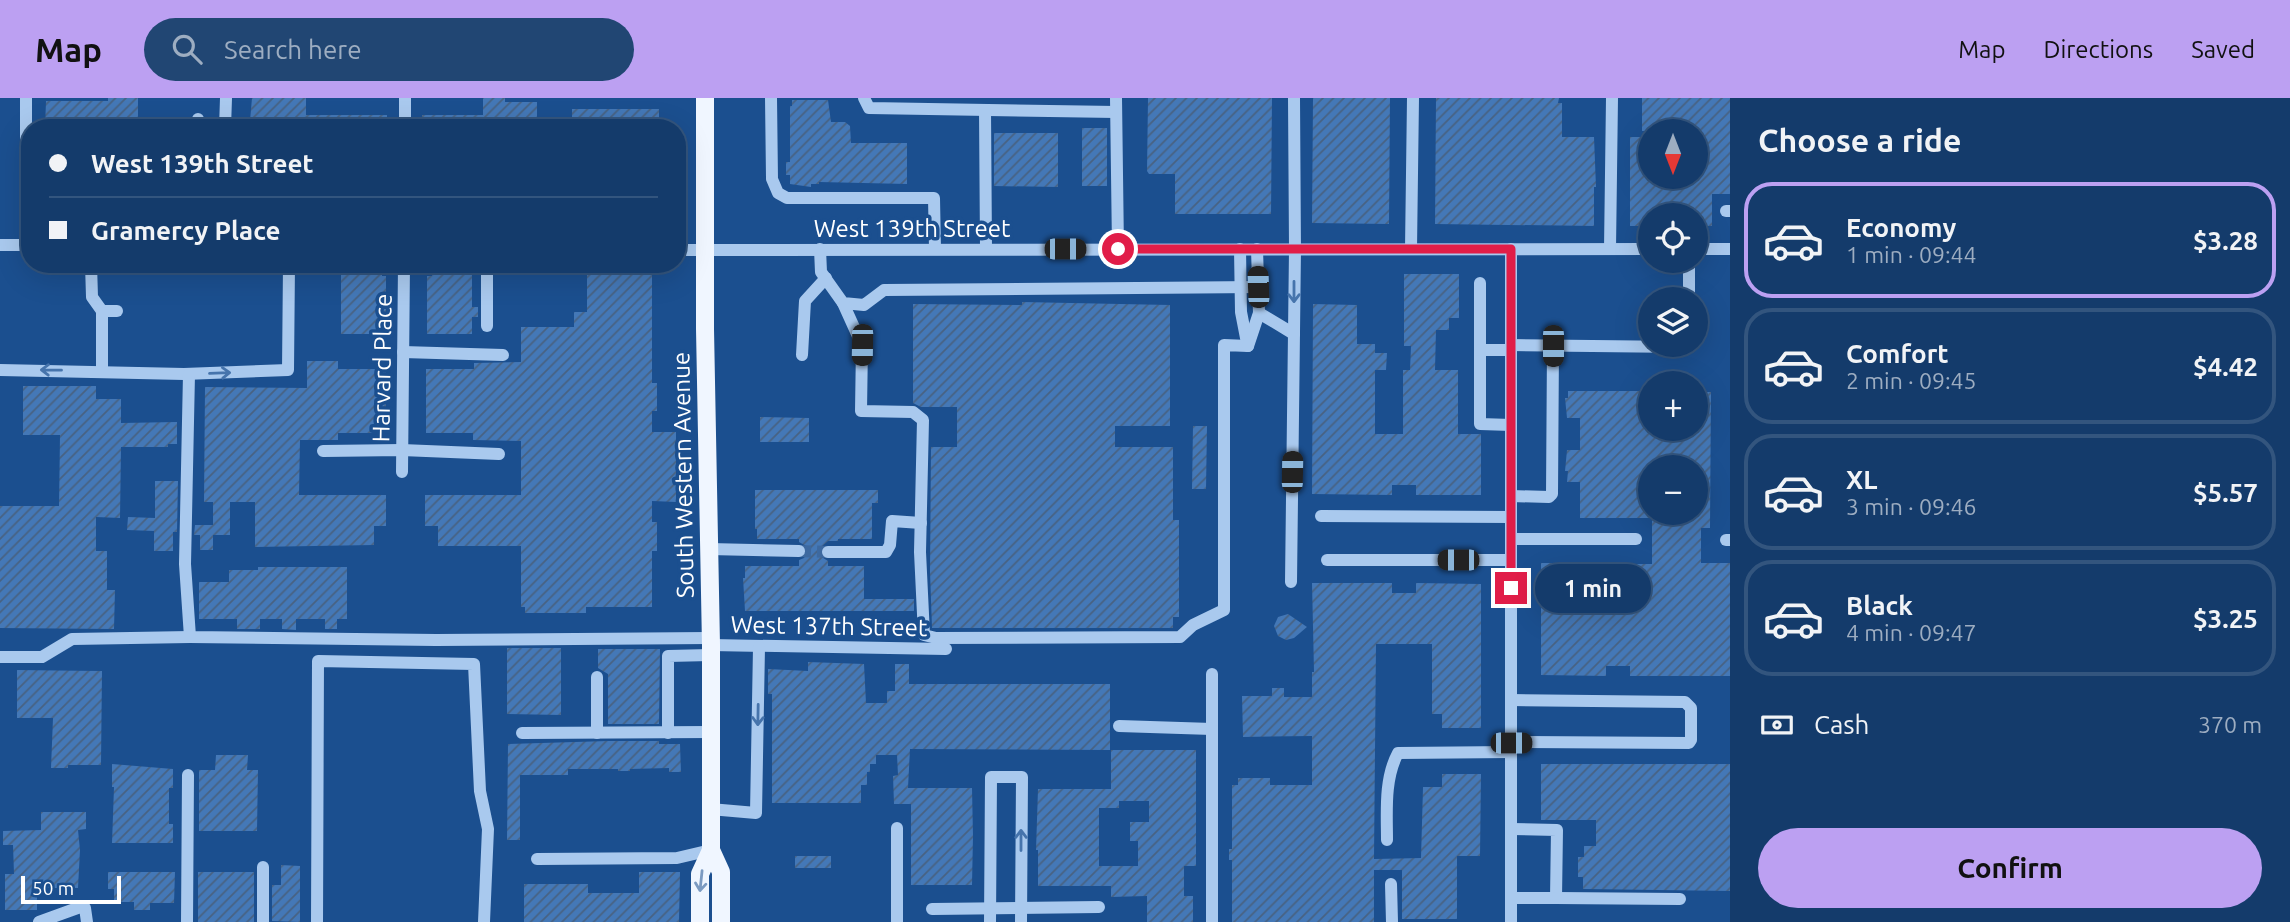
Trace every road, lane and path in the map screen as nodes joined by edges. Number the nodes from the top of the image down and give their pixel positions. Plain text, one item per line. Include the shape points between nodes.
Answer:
1 (26, 98) edge
2 (226, 98) edge
3 (405, 98) edge
4 (705, 98) edge
5 (771, 98) edge
6 (864, 98) edge
7 (1116, 98) edge
8 (1294, 98) edge
9 (1413, 98) edge
10 (1612, 98) edge
11 (985, 110) junction
12 (1116, 112) junction
13 (26, 119) edge
14 (225, 119) edge
15 (405, 119) edge
16 (0, 245) edge
17 (21, 246) edge
18 (705, 249) junction
19 (820, 249) junction
20 (935, 249) junction
21 (986, 249) junction
22 (1118, 249) junction
23 (1240, 249) junction
24 (1257, 249) junction
25 (1295, 249) junction
26 (1411, 249) junction
27 (1511, 249) junction
28 (1610, 249) junction
29 (1638, 249) edge
30 (1708, 249) edge
31 (1730, 249) edge
32 (686, 250) edge
33 (91, 273) edge
34 (289, 273) edge
35 (404, 273) edge
36 (487, 273) edge
37 (826, 278) junction
38 (1480, 283) dead end
39 (1240, 287) junction
40 (1258, 287) junction
41 (843, 303) junction
42 (102, 311) junction
43 (117, 311) dead end
44 (1259, 313) junction
45 (487, 326) dead end
46 (1294, 334) junction
47 (1248, 345) junction
48 (1553, 346) junction
49 (1511, 347) junction
50 (1638, 347) edge
51 (1480, 350) junction
52 (403, 352) junction
53 (503, 355) dead end
54 (802, 355) dead end
55 (0, 370) edge
56 (102, 372) junction
57 (189, 373) junction
58 (1511, 425) junction
59 (402, 450) junction
60 (323, 451) dead end
61 (499, 454) dead end
62 (402, 472) dead end
63 (1511, 496) junction
64 (1321, 516) dead end
65 (1511, 517) junction
66 (921, 523) junction
67 (1636, 539) dead end
68 (1511, 540) junction
69 (709, 549) junction
70 (799, 551) tunnel mouth
71 (828, 552) tunnel mouth
72 (1327, 560) dead end
73 (1511, 560) junction
74 (1291, 582) dead end
75 (190, 637) junction
76 (710, 646) junction
77 (759, 647) junction
78 (946, 649) dead end
79 (0, 657) edge
80 (1212, 674) dead end
81 (597, 677) dead end
82 (1511, 700) junction
83 (1119, 726) dead end
84 (1212, 729) junction
85 (711, 732) junction
86 (522, 733) dead end
87 (597, 733) junction
88 (668, 733) junction
89 (1511, 747) junction
90 (188, 775) dead end
91 (710, 809) junction
92 (897, 828) dead end
93 (1511, 829) junction
94 (1387, 840) dead end
95 (711, 850) junction
96 (537, 859) dead end
97 (264, 867) dead end
98 (1391, 884) dead end
99 (1511, 898) junction
100 (1556, 898) junction
101 (1680, 899) dead end
102 (1098, 907) dead end
103 (990, 908) junction
104 (1021, 908) junction
105 (932, 909) dead end
106 (54, 920) edge
107 (39, 922) edge
108 (87, 922) edge
109 (187, 922) edge
110 (263, 922) edge
111 (317, 922) edge
112 (484, 922) edge
113 (700, 922) edge
114 (721, 922) edge
115 (897, 922) edge
116 (990, 922) edge
117 (1021, 922) edge
118 (1212, 922) edge
119 (1392, 922) edge
120 (1510, 922) edge

1 - 13 street
2 - 14 street
3 - 15 street
4 - 18 main road, South Western Avenue
5 - 20 street via 772,179 778,193 787,198 934,198
6 - 11 street via 869,108
7 - 12 street
8 - 25 street
9 - 26 street
10 - 28 street
11 - 12 street
11 - 21 street
12 - 22 street
16 - 17 street
18 - 19 street, West 139th Street
18 - 32 street, West 139th Street
18 - 69 main road, South Western Avenue
19 - 20 street, West 139th Street
19 - 37 street via 821,272
20 - 21 street, West 139th Street
21 - 22 street, West 139th Street
22 - 23 street, West 139th Street
23 - 24 street, West 139th Street
23 - 39 street
24 - 25 street, West 139th Street
24 - 40 street
25 - 26 street, West 139th Street
25 -> 46 street
26 - 27 street, West 139th Street
27 - 28 street, West 139th Street
27 - 49 street
28 - 29 street, West 139th Street
30 - 31 street
33 - 42 street via 92,297
57 -> 34 street via 288,370
35 - 52 street, Harvard Place
36 - 45 street
37 - 41 street
37 - 54 street via 805,301
38 - 51 street
39 - 40 street
39 - 41 street via 884,290 864,305
39 - 47 street
40 - 44 street
41 - 66 street via 862,345 861,411 914,412 923,420
42 - 43 street
42 - 56 street
44 - 46 street
44 - 47 street
46 - 74 street
47 - 66 street via 1224,345 1224,610 1180,637 924,635
48 - 49 street
48 - 50 street
48 - 63 street via 1552,494
49 - 51 street
49 - 58 street
51 - 58 street via 1480,424
52 - 53 street
52 - 59 street, Harvard Place
56 -> 55 street
56 - 57 street
57 - 75 street via 185,564
58 - 63 street
59 - 60 street
59 - 61 street
59 - 62 street, Harvard Place
63 - 65 street
64 - 65 street
65 - 68 street
66 - 71 street via 892,521 886,552
67 - 68 street
68 - 73 street
69 - 70 street
69 - 76 main road, South Western Avenue
72 - 73 street
73 - 82 street
75 - 76 street
75 - 79 street via 72,639 42,656
76 - 77 street, West 137th Street
76 - 85 main road, South Western Avenue
76 - 88 street via 668,656
77 - 78 street, West 137th Street
77 -> 91 street via 756,813
80 - 84 street
81 - 87 street
82 - 89 street
82 - 89 street via 1685,702 1691,708 1689,743
83 - 84 street
84 - 118 street
85 - 88 street
85 - 91 main road, South Western Avenue
86 - 87 street
87 - 88 street
89 - 93 street
89 - 94 street via 1398,753 1387,793
90 - 109 street
91 - 95 main road, South Western Avenue
92 - 115 street
93 - 99 street
93 - 100 street via 1557,830
95 - 96 street via 677,858
95 -> 113 main road, South Western Avenue via 700,874
95 - 114 main road, South Western Avenue via 721,872
97 - 110 street
98 - 119 street
99 - 100 street
99 - 120 street
100 - 101 street
102 - 104 street
103 - 104 street
104 -> 103 street via 1021,777 991,777
103 - 105 street
103 - 116 street
104 - 117 street
106 - 107 street
106 - 108 street via 83,906
111 - 112 street via 318,661 474,664 480,791 488,829

